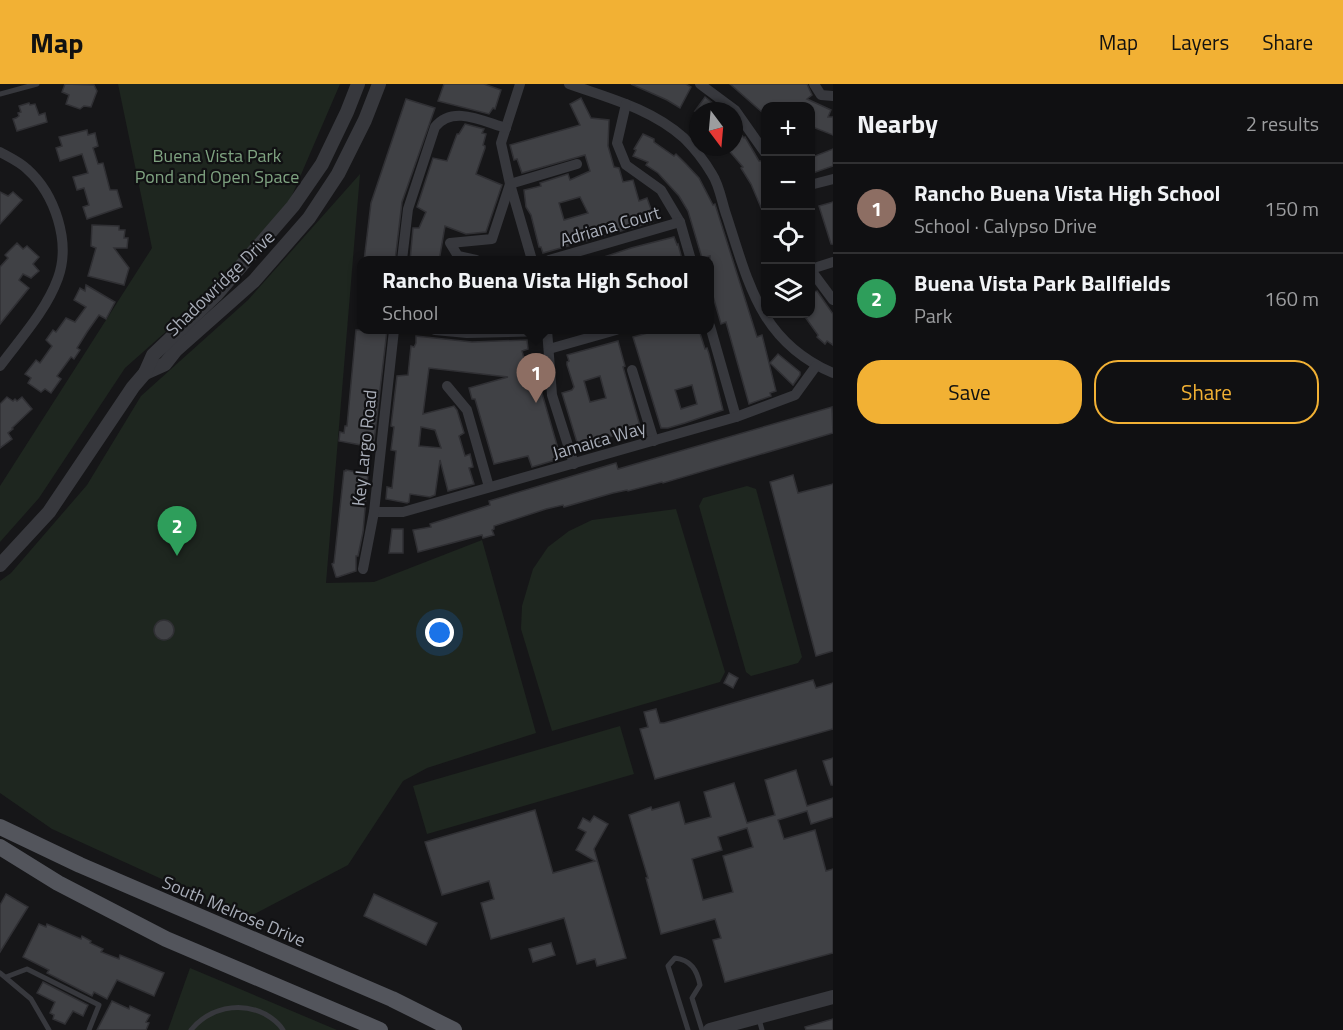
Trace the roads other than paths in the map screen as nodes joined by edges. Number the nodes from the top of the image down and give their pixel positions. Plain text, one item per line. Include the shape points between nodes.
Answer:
1 (37, 84) edge
2 (358, 84) edge
3 (379, 84) edge
4 (520, 84) edge
5 (569, 84) edge
6 (700, 84) edge
7 (814, 84) edge
8 (0, 94) edge
9 (833, 96) edge
10 (626, 104) junction
11 (506, 128) junction
12 (761, 148) edge
13 (0, 152) edge
14 (577, 164) dead end
15 (833, 179) edge
16 (510, 184) junction
17 (815, 184) edge
18 (680, 222) junction
19 (403, 256) edge
20 (458, 256) edge
21 (531, 256) edge
22 (566, 256) edge
23 (690, 256) edge
24 (833, 262) edge
25 (815, 268) edge
26 (815, 275) edge
27 (833, 300) edge
28 (394, 334) edge
29 (547, 334) edge
30 (602, 334) edge
31 (712, 334) edge
32 (549, 349) junction
33 (0, 366) edge
34 (816, 366) junction
35 (632, 370) dead end
36 (145, 373) junction
37 (833, 373) edge
38 (447, 386) dead end
39 (736, 417) junction
40 (654, 441) junction
41 (574, 464) junction
42 (489, 487) junction
43 (374, 512) junction
44 (0, 565) edge
45 (363, 569) dead end
46 (0, 826) edge
47 (0, 847) edge
48 (0, 973) edge
49 (6, 977) junction
50 (833, 997) edge
51 (692, 998) junction
52 (678, 1001) junction
53 (760, 1024) edge
54 (49, 1030) edge
55 (89, 1030) edge
56 (191, 1030) edge
57 (283, 1030) edge
58 (380, 1030) edge
59 (454, 1030) edge
60 (688, 1030) edge
61 (702, 1030) edge
62 (710, 1030) edge

1 - 8 lane
2 - 36 street, Shadowridge Drive via 322,164 293,206 216,295 153,355
3 - 36 street, Shadowridge Drive via 338,174 309,218 254,281 165,364
4 - 11 street
5 - 10 street
6 - 12 street via 735,110
7 - 9 street via 821,95
10 - 18 street via 617,143 626,165 661,190
10 - 34 street via 665,123 685,140 713,175 752,294 771,327 797,354
11 - 16 street via 501,142
11 - 19 street via 456,114 442,118 435,127 408,209
13 - 33 street via 27,169 53,203 63,244 58,277 43,307
14 - 16 street
15 - 17 street
16 - 20 street via 492,239 450,243
16 - 21 street
18 - 22 street, Adriana Court
18 - 23 street
24 - 25 street
26 - 27 street
28 - 43 street, Key Largo Road
29 - 32 street
30 - 32 street
31 - 39 street
32 - 41 street via 552,395
34 - 37 street
34 - 39 street, Jamaica Way via 795,396
35 - 40 street
36 - 44 street, Shadowridge Drive via 49,512
38 - 42 street via 467,410
39 - 40 street, Jamaica Way
40 - 41 street, Jamaica Way
41 - 42 street, Jamaica Way
42 - 43 street, Jamaica Way via 403,512
43 - 45 street, Key Largo Road
46 - 59 main road, South Melrose Drive
47 - 58 main road via 58,883 166,939
48 - 49 lane
49 - 54 lane via 32,999
49 - 55 lane via 27,969 99,1005
50 - 53 street
51 - 52 lane
51 - 52 lane via 700,985 698,975 688,962 675,958 668,966
51 - 61 lane
52 - 60 lane
53 - 62 street
56 - 57 lane via 216,1011 240,1007 258,1011

